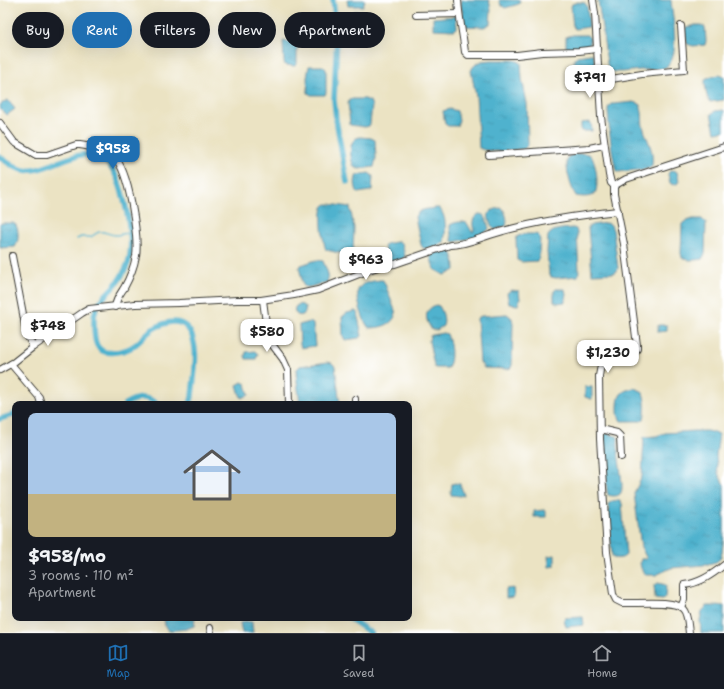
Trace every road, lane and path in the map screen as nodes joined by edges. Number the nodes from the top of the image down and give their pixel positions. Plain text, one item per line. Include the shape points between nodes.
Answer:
1 (458, 0) edge
2 (593, 0) edge
3 (459, 14) junction
4 (416, 16) dead end
5 (681, 26) dead end
6 (597, 49) junction
7 (599, 81) junction
8 (0, 123) edge
9 (604, 145) junction
10 (724, 147) edge
11 (489, 155) dead end
12 (614, 186) junction
13 (618, 211) junction
14 (12, 256) dead end
15 (262, 300) junction
16 (111, 307) junction
17 (33, 347) junction
18 (11, 364) junction
19 (0, 370) edge
20 (40, 401) edge
21 (289, 401) edge
22 (600, 429) junction
23 (621, 457) dead end
24 (724, 565) edge
25 (681, 607) junction
26 (688, 633) edge

1 - 3 street
2 - 6 street
3 - 4 street
3 - 6 street via 465,52 468,55 517,55
5 - 7 street via 684,70
6 - 7 street
7 - 9 street
8 - 16 street via 14,142 36,155 47,156 80,145 108,152 120,164 132,209 136,248 133,268
9 - 11 street
9 - 12 street via 611,183
10 - 12 street via 626,179
12 - 13 street
13 - 15 street via 558,219 502,231 459,244 450,244 395,264 372,269 318,290
13 - 22 street via 637,349 634,353 610,359 601,365
14 - 17 street via 27,335
15 - 16 street
15 - 21 street via 268,339 288,370
16 - 17 street via 89,309
17 - 18 street
18 - 19 street
18 - 20 street
22 - 23 street via 620,436
22 - 25 street via 607,552 614,597 622,603 670,604
24 - 25 street via 696,584 684,585 684,600
25 - 26 street via 685,612

